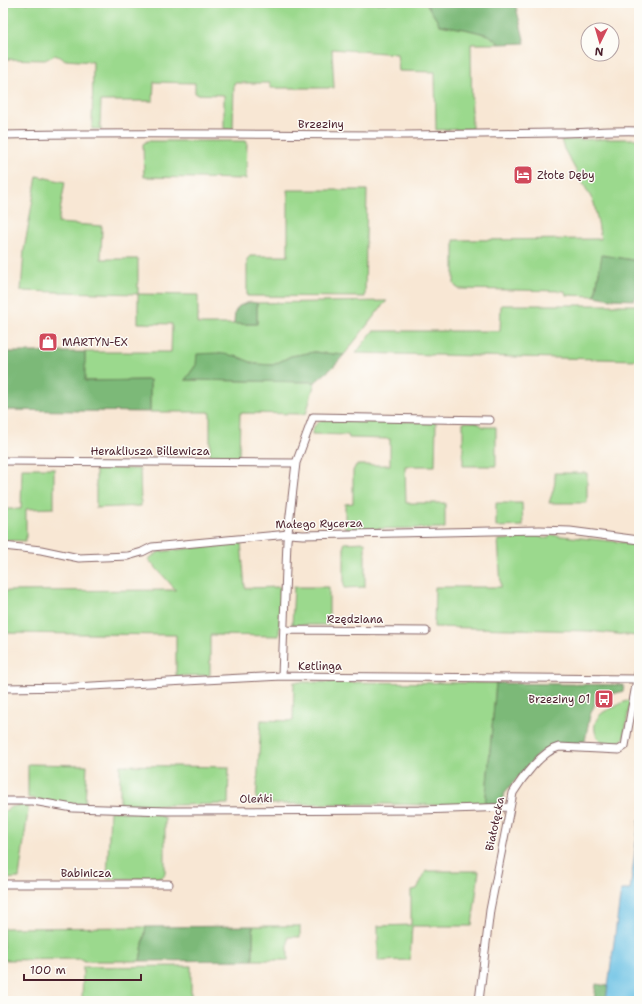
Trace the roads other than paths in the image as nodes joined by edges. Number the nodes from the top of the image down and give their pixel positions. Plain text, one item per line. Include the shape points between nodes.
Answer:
1 (639, 131) edge
2 (3, 135) edge
3 (490, 420) dead end
4 (3, 461) edge
5 (296, 463) junction
6 (289, 534) junction
7 (639, 540) edge
8 (3, 546) edge
9 (284, 630) junction
10 (426, 631) dead end
11 (639, 668) edge
12 (282, 676) junction
13 (637, 679) junction
14 (3, 688) edge
15 (3, 801) edge
16 (510, 807) junction
17 (3, 884) edge
18 (169, 884) dead end
19 (479, 1001) edge

1 - 2 street, Brzeziny via 489,134
3 - 5 street via 313,417
4 - 5 street, Herakliusza Billewicza
5 - 6 street
6 - 7 street, Małego Rycerza via 540,530 570,531
6 - 8 street, Małego Rycerza via 152,547 128,556 93,558
6 - 9 street
9 - 10 street, Rzędziana
9 - 12 street
11 - 13 street, Białołęcka
12 - 13 street, Ketlinga
12 - 14 street, Ketlinga
13 - 16 street, Białołęcka via 625,746 619,750 559,747 552,749 521,779 513,793
15 - 16 street, Oleńki via 33,801 73,808 168,811
16 - 19 street, Białołęcka via 490,910
17 - 18 street, Babinicza

